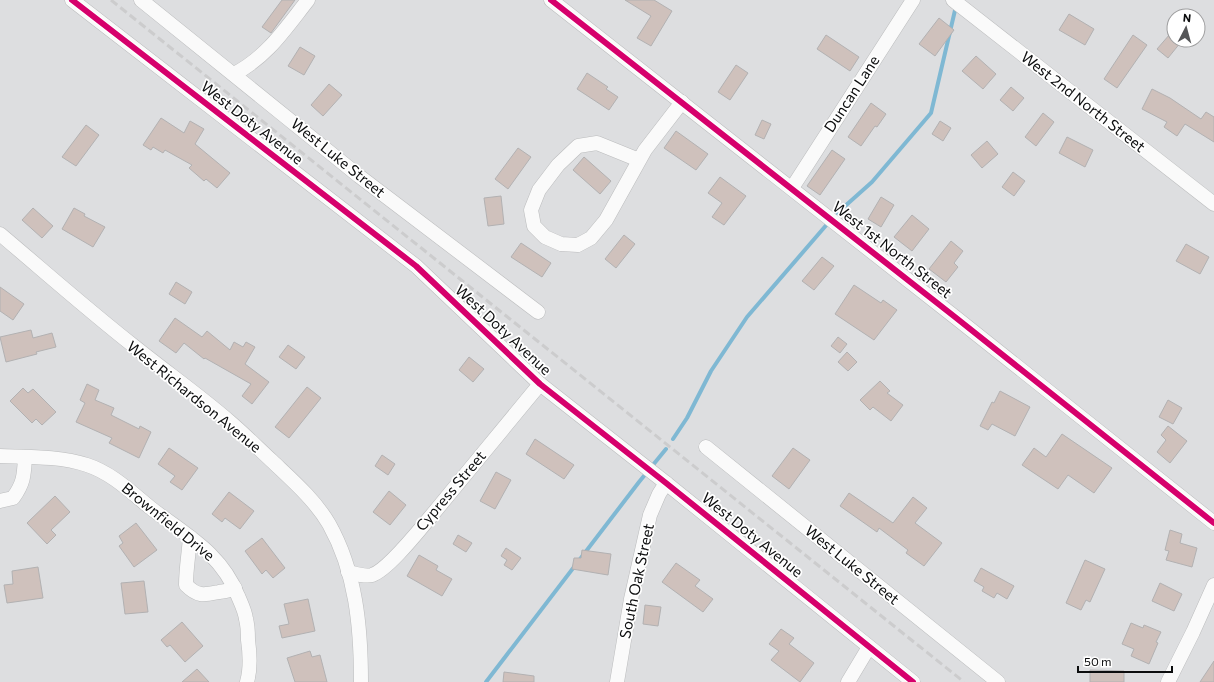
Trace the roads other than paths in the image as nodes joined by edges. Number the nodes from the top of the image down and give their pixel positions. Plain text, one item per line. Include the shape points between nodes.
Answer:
1 (72, 0) edge
2 (308, 0) edge
3 (552, 0) edge
4 (913, 0) edge
5 (952, 0) edge
6 (148, 2) edge
7 (234, 74) junction
8 (682, 102) junction
9 (639, 160) junction
10 (792, 188) junction
11 (1214, 204) edge
12 (0, 234) edge
13 (538, 312) dead end
14 (540, 384) junction
15 (706, 447) dead end
16 (0, 456) edge
17 (25, 457) junction
18 (666, 483) junction
19 (0, 501) edge
20 (1214, 523) edge
21 (190, 537) junction
22 (348, 572) junction
23 (1214, 585) edge
24 (235, 588) junction
25 (869, 647) junction
26 (250, 680) edge
27 (361, 682) edge
28 (617, 682) edge
29 (848, 682) edge
30 (913, 682) edge
31 (998, 682) edge
32 (1168, 682) edge

1 - 14 street, West Doty Avenue via 416,266
2 - 7 street via 266,52 247,68
3 - 8 street, West 1st North Street
4 - 10 street, Duncan Lane
5 - 11 street, West 2nd North Street
6 - 7 street, West Luke Street
7 - 13 street, West Luke Street via 377,189
8 - 9 street
8 - 10 street, West 1st North Street
9 - 9 street via 606,220 591,238 578,245 561,244 545,237 534,226 531,210 539,190 558,165 578,146 597,144
10 - 20 street, West 1st North Street
12 - 22 street, West Richardson Avenue via 134,347 230,422 293,481 328,523
14 - 18 street, West Doty Avenue
14 - 22 street, Cypress Street via 388,564 372,575
15 - 31 street, West Luke Street
16 - 17 street, Brownfield Drive
17 - 19 street via 21,488 13,498
17 - 21 street, Brownfield Drive via 64,460 97,469
18 - 25 street, West Doty Avenue
18 - 28 street, South Oak Street via 650,515 631,599
21 - 24 street, Brownfield Drive via 224,569
21 - 24 street via 186,585 192,591 211,595
22 - 27 street, West Richardson Avenue via 360,629
23 - 32 street
24 - 26 street, Brownfield Drive via 247,620
25 - 29 street
25 - 30 street, West Doty Avenue

